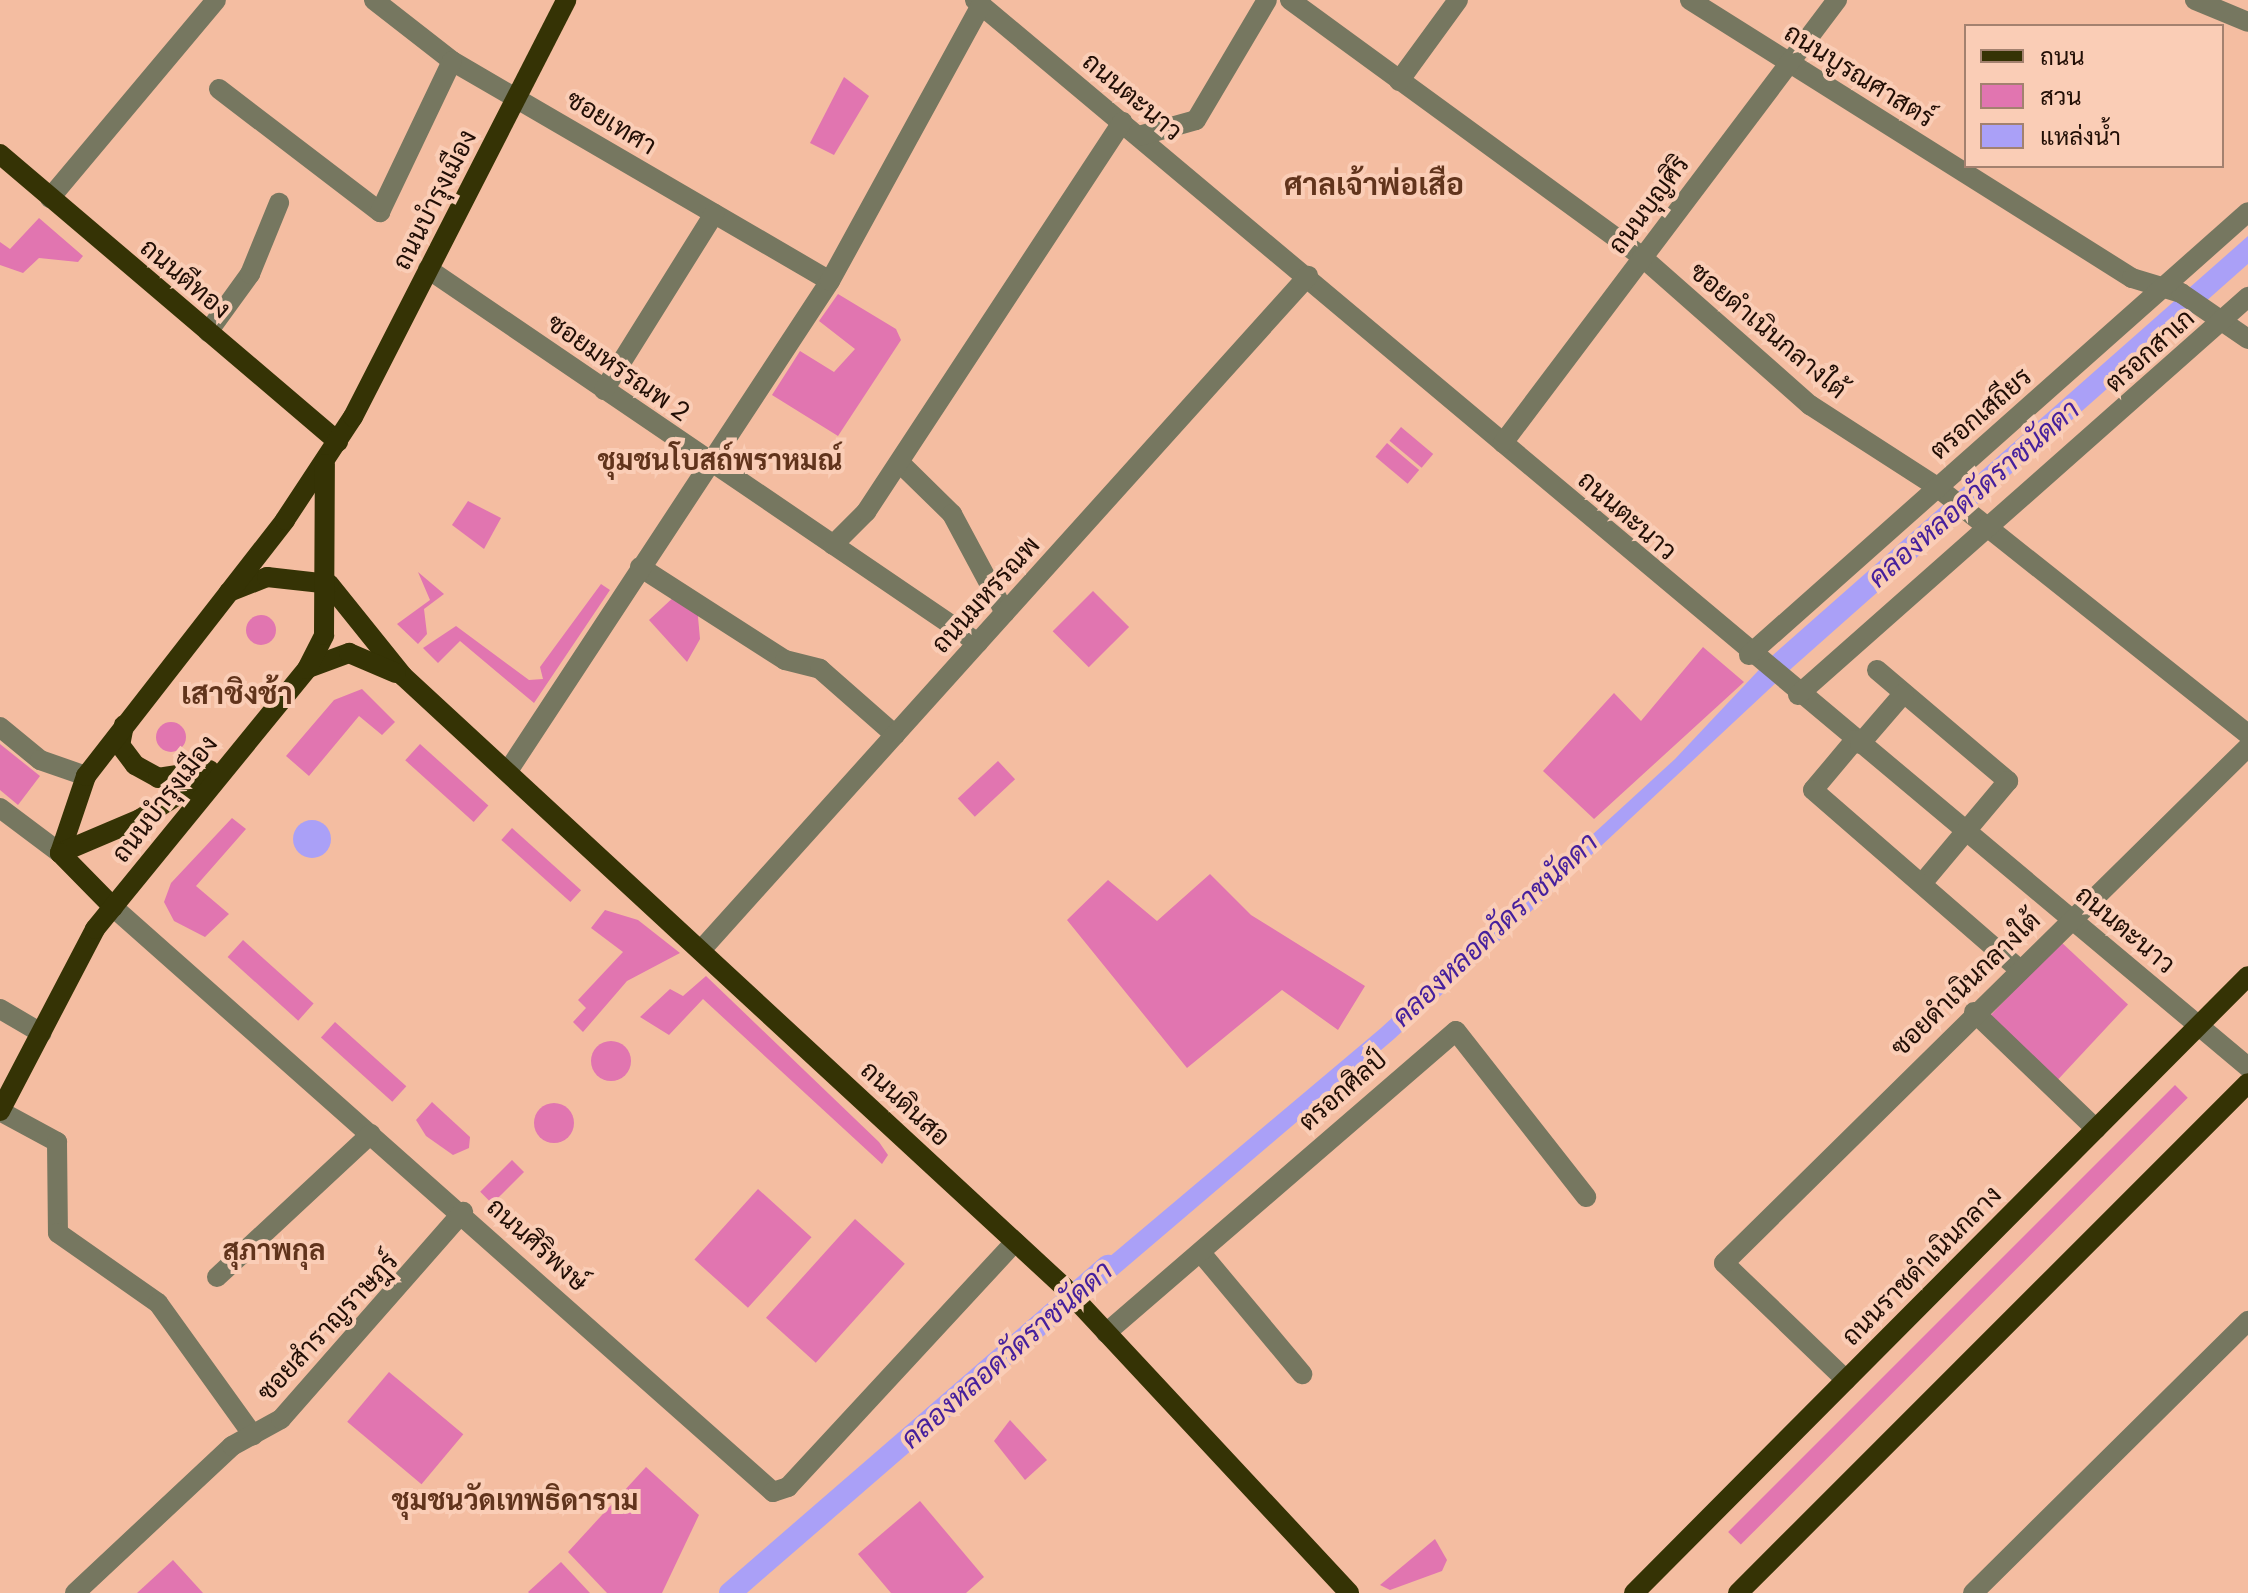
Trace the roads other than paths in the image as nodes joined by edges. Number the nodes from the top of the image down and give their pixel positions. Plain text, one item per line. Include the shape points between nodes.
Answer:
1 (216, 0) edge
2 (374, 0) edge
3 (566, 0) edge
4 (1267, 0) edge
5 (1290, 0) edge
6 (1458, 0) edge
7 (1690, 0) edge
8 (1837, 0) edge
9 (2195, 0) edge
10 (978, 3) edge
11 (2248, 22) edge
12 (452, 61) junction
13 (1790, 64) junction
14 (1399, 81) junction
15 (219, 89) dead end
16 (517, 98) junction
17 (1122, 122) junction
18 (1139, 136) junction
19 (0, 154) edge
20 (50, 198) junction
21 (279, 203) dead end
22 (2248, 212) edge
23 (714, 214) junction
24 (1642, 257) junction
25 (428, 269) junction
26 (1308, 276) junction
27 (830, 281) junction
28 (2172, 291) junction
29 (2248, 297) edge
30 (2221, 322) junction
31 (208, 332) junction
32 (2248, 339) edge
33 (604, 390) junction
34 (338, 442) junction
35 (1503, 443) junction
36 (709, 463) junction
37 (900, 463) junction
38 (325, 464) junction
39 (1942, 492) junction
40 (1988, 529) junction
41 (833, 545) junction
42 (640, 567) junction
43 (329, 584) junction
44 (219, 598) junction
45 (1005, 613) junction
46 (978, 643) junction
47 (1755, 659) junction
48 (307, 669) junction
49 (1877, 670) dead end
50 (403, 676) junction
51 (1790, 689) junction
52 (1904, 693) junction
53 (124, 723) junction
54 (0, 727) edge
55 (2248, 734) edge
56 (895, 735) junction
57 (1857, 742) junction
58 (2248, 747) edge
59 (221, 768) junction
60 (508, 771) junction
61 (86, 776) junction
62 (0, 808) edge
63 (1965, 832) junction
64 (60, 853) junction
65 (1924, 881) junction
66 (113, 907) junction
67 (2071, 918) junction
68 (702, 949) junction
69 (2019, 969) junction
70 (2248, 976) edge
71 (0, 1009) edge
72 (1974, 1012) junction
73 (2199, 1026) junction
74 (41, 1033) junction
75 (2248, 1067) edge
76 (2248, 1083) edge
77 (0, 1111) edge
78 (2096, 1129) junction
79 (371, 1134) junction
80 (1586, 1197) dead end
81 (463, 1212) junction
82 (1015, 1242) junction
83 (1201, 1253) junction
84 (217, 1277) dead end
85 (2248, 1321) edge
86 (1106, 1333) junction
87 (1302, 1374) dead end
88 (1846, 1380) junction
89 (253, 1435) junction
90 (75, 1593) edge
91 (1349, 1593) edge
92 (1634, 1593) edge
93 (1738, 1593) edge
94 (1973, 1593) edge

1 - 20 street
2 - 12 street, ซอยเทศา
3 - 16 main road, ถนนบำรุงเมือง
4 - 18 street via 1196,120
5 - 14 street, ซอยดำเนินกลางใต้
6 - 14 street
7 - 13 street, ถนนบูรณศาสตร์
8 - 13 street, ถนนบุญศิริ
9 - 11 street
10 - 17 street, ถนนตะนาว
10 - 27 street
12 - 15 street via 380,212
12 - 16 street, ซอยเทศา
13 - 24 street, ถนนบุญศิริ
13 - 28 street, ถนนบูรณศาสตร์ via 2132,278
14 - 24 street, ซอยดำเนินกลางใต้
16 - 23 street, ซอยเทศา
16 - 25 main road, ถนนบำรุงเมือง
17 - 18 street, ถนนตะนาว
17 - 37 street
18 - 26 street, ถนนตะนาว
19 - 20 main road, ถนนตีทอง
20 - 31 main road, ถนนตีทอง
21 - 31 street via 250,274
22 - 28 street, ตรอกเสถียร
23 - 27 street, ซอยเทศา
23 - 33 street
24 - 35 street, ถนนบุญศิริ
24 - 39 street, ซอยดำเนินกลางใต้ via 1810,405
25 - 33 street, ซอยมหรรณพ 2
25 - 34 main road, ถนนบำรุงเมือง
26 - 35 street, ถนนตะนาว
26 - 45 street, ถนนมหรรณพ
27 - 36 street
28 - 30 street, ถนนบูรณศาสตร์
28 - 39 street, ตรอกเสถียร
29 - 30 street, ตรอกสาเก
30 - 32 street, ถนนบูรณศาสตร์
30 - 40 street, ตรอกสาเก
31 - 34 main road, ถนนตีทอง
33 - 36 street, ซอยมหรรณพ 2
34 - 38 main road, ถนนบำรุงเมือง
35 - 47 street, ถนนตะนาว
36 - 41 street, ซอยมหรรณพ 2
36 - 42 street
37 - 41 street
37 - 45 street via 952,514
38 - 43 main road, ถนนบำรุงเมือง
38 - 44 main road, ถนนบำรุงเมือง
39 - 40 street, ซอยดำเนินกลางใต้
39 - 47 street, ตรอกเสถียร
40 - 51 street, ตรอกสาเก
40 - 55 street, ซอยดำเนินกลางใต้
41 - 46 street, ซอยมหรรณพ 2
42 - 56 street via 785,660 820,669
42 - 60 street
43 - 44 main road via 267,577
43 - 48 main road, ถนนบำรุงเมือง via 324,635
43 - 50 main road, ถนนดินสอ
44 - 53 main road, ถนนบำรุงเมือง
45 - 46 street, ถนนมหรรณพ
46 - 56 street, ถนนมหรรณพ
47 - 51 street, ถนนตะนาว
48 - 50 main road, ถนนดินสอ via 349,653
48 - 59 main road, ถนนบำรุงเมือง
49 - 52 street
50 - 60 main road, ถนนดินสอ
51 - 57 street, ถนนตะนาว
52 - 57 street
52 - 63 street via 2008,781
53 - 59 main road via 120,745 135,765 158,778
53 - 61 main road, ถนนบำรุงเมือง
54 - 61 street via 40,760
56 - 68 street, ถนนมหรรณพ
57 - 63 street, ถนนตะนาว
57 - 65 street via 1813,790
58 - 67 street, ซอยดำเนินกลางใต้
59 - 64 main road via 140,819
59 - 66 main road, ถนนบำรุงเมือง
60 - 68 main road, ถนนดินสอ
61 - 64 main road, ถนนบำรุงเมือง
62 - 64 street, ถนนศิริพงษ์
63 - 65 street
63 - 67 street, ถนนตะนาว
64 - 66 main road, ถนนศิริพงษ์
65 - 69 street
66 - 74 main road, ถนนบำรุงเมือง
66 - 79 street, ถนนศิริพงษ์
67 - 69 street, ซอยดำเนินกลางใต้
67 - 73 street, ถนนตะนาว
68 - 82 main road, ถนนดินสอ
69 - 72 street, ซอยดำเนินกลางใต้
70 - 73 main road, ถนนราชดำเนินกลาง
71 - 74 street
72 - 78 street
72 - 88 street, ซอยดำเนินกลางใต้ via 1724,1263
73 - 75 street, ถนนตะนาว
73 - 78 main road, ถนนราชดำเนินกลาง
74 - 77 main road, ถนนบำรุงเมือง
76 - 93 main road
77 - 89 street via 57,1142 58,1233 158,1303
78 - 88 main road, ถนนราชดำเนินกลาง
79 - 81 street, ถนนศิริพงษ์
79 - 84 street
80 - 83 street, ตรอกศิลป์ via 1456,1031
81 - 82 street, ถนนศิริพงษ์ via 672,1405 781,1493
81 - 89 street, ซอยสำราญราษฎร์ via 281,1419
82 - 86 main road, ถนนดินสอ
83 - 86 street, ตรอกศิลป์
83 - 87 street
85 - 94 street
86 - 91 main road, ถนนดินสอ
88 - 92 main road, ถนนราชดำเนินกลาง
89 - 90 street, ซอยสำราญราษฎร์ via 232,1446

